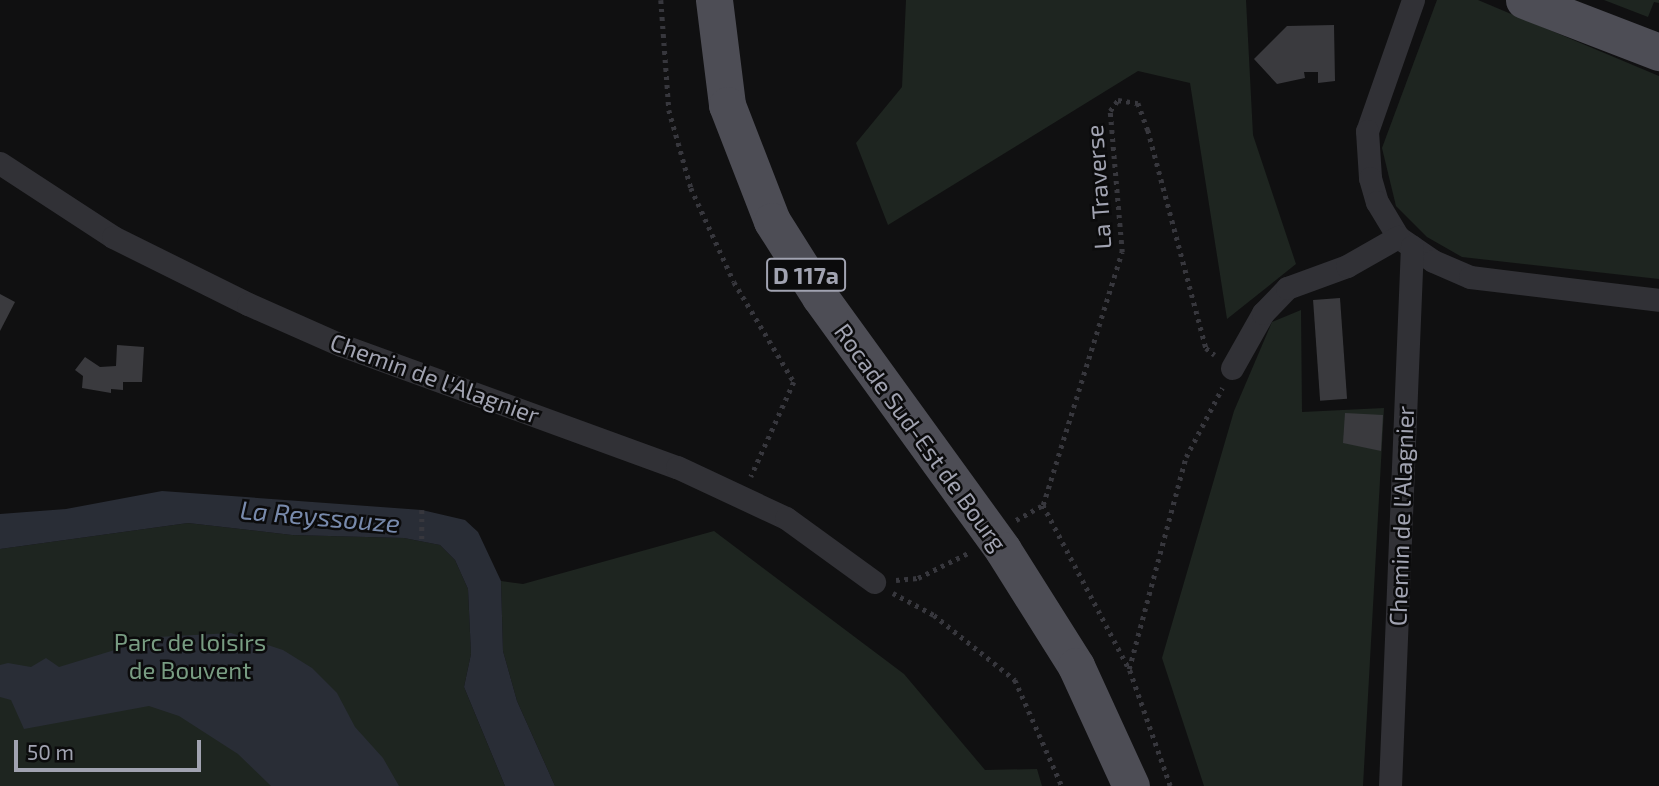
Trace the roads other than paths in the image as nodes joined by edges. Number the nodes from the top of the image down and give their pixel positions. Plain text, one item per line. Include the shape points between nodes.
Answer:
1 (714, 0) edge
2 (1524, 0) edge
3 (1411, 7) edge
4 (1659, 52) edge
5 (0, 163) edge
6 (1405, 241) junction
7 (1659, 299) edge
8 (1232, 368) road end
9 (874, 582) road end
10 (1131, 786) edge
11 (1390, 786) edge

1 - 10 main road, Rocade Sud-Est de Bourg / D 117a via 727,105 772,221 820,296 991,534 1076,666
2 - 4 main road
3 - 6 street via 1367,131 1374,190
5 - 9 street, Chemin de l'Alagnier via 113,237 248,304 341,345 677,467 786,518
6 - 7 street via 1433,261 1470,277
6 - 8 street via 1287,288 1263,313
6 - 11 street, Chemin de l'Alagnier

